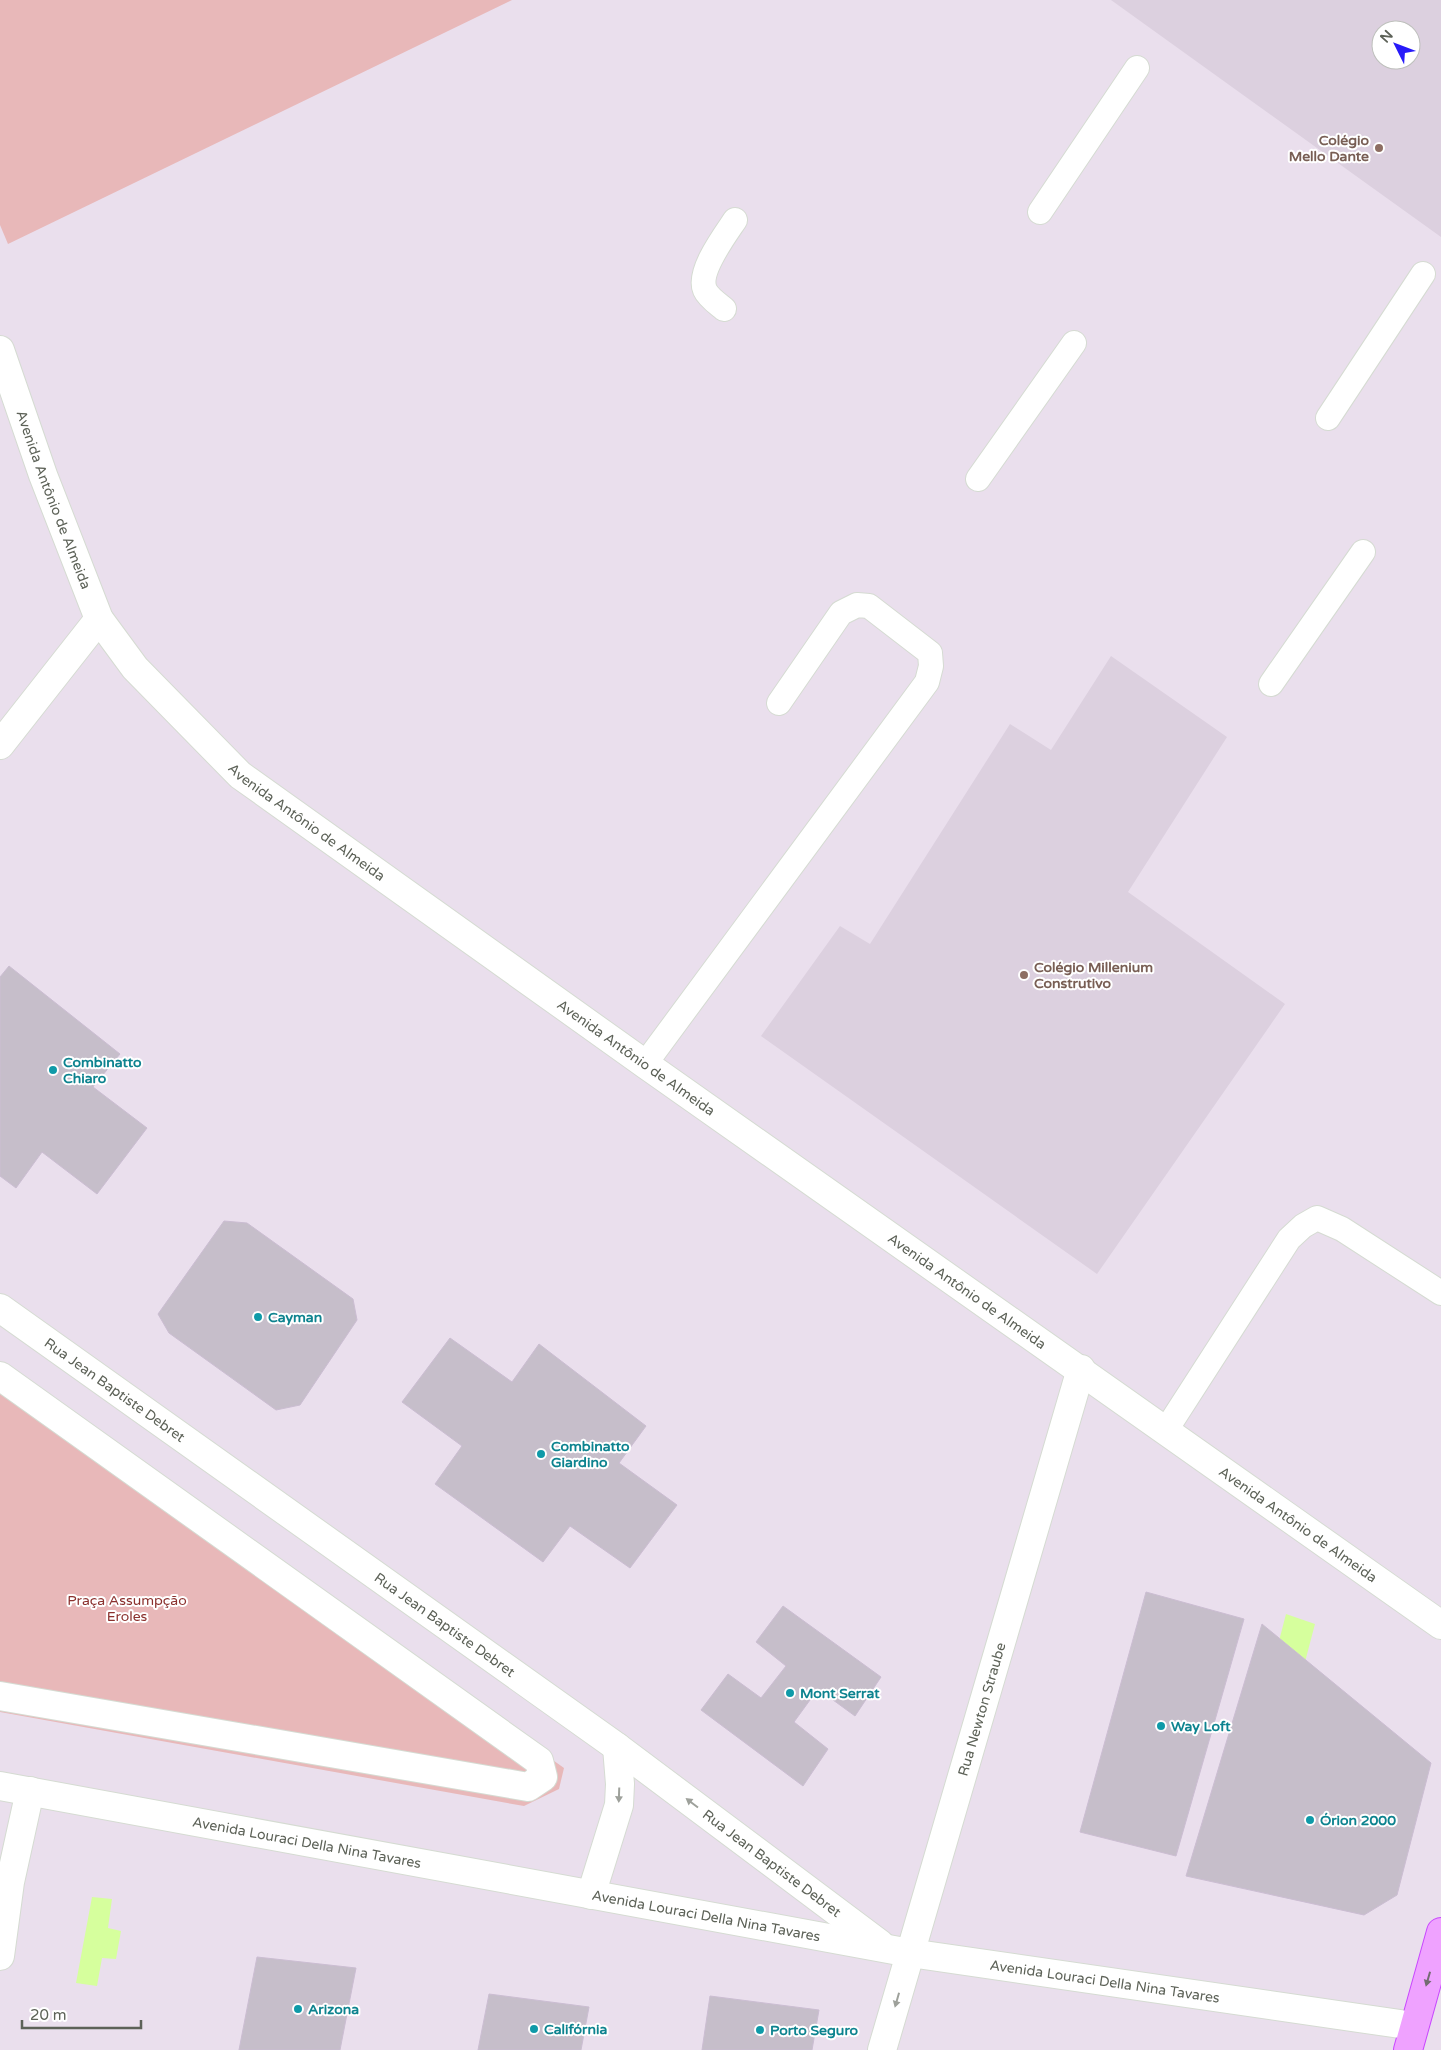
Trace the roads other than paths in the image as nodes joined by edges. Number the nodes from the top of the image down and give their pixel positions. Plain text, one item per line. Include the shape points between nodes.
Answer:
1 (1137, 68) dead end
2 (1040, 212) dead end
3 (735, 220) dead end
4 (1423, 274) dead end
5 (724, 309) dead end
6 (1074, 343) dead end
7 (0, 350) edge
8 (1328, 418) dead end
9 (978, 479) dead end
10 (1363, 552) dead end
11 (99, 619) junction
12 (1271, 684) dead end
13 (779, 703) dead end
14 (0, 745) edge
15 (645, 1064) junction
16 (1441, 1293) edge
17 (0, 1308) edge
18 (1081, 1370) junction
19 (0, 1376) edge
20 (1166, 1430) junction
21 (1441, 1625) edge
22 (0, 1696) edge
23 (617, 1747) junction
24 (0, 1786) edge
25 (30, 1791) junction
26 (591, 1895) junction
27 (1441, 1932) edge
28 (898, 1950) junction
29 (0, 1956) edge
30 (1411, 2038) edge
31 (882, 2050) edge

1 - 2 lane
3 - 5 lane via 703,278 705,290
4 - 8 lane
6 - 9 lane
7 - 11 street, Avenida Antônio de Almeida via 43,475
10 - 12 lane
11 - 14 street
11 - 15 street, Avenida Antônio de Almeida via 135,668 240,775
13 - 15 lane via 841,613 857,605 869,606 930,653 927,682
15 - 18 street, Avenida Antônio de Almeida
16 - 20 lane via 1342,1229 1317,1218 1289,1239
17 - 23 street, Rua Jean Baptiste Debret
18 - 20 street, Avenida Antônio de Almeida
18 - 28 street, Rua Newton Straube
19 - 22 street via 539,1761 542,1777 528,1787
20 - 21 street, Avenida Antônio de Almeida
23 -> 26 street via 619,1805
28 -> 23 street, Rua Jean Baptiste Debret
24 - 25 street, Avenida Louraci Della Nina Tavares
25 - 26 street, Avenida Louraci Della Nina Tavares
25 - 29 street via 10,1882
26 - 28 street, Avenida Louraci Della Nina Tavares
27 -> 30 main road
28 - 30 street, Avenida Louraci Della Nina Tavares
28 -> 31 street, Rua Newton Straube

